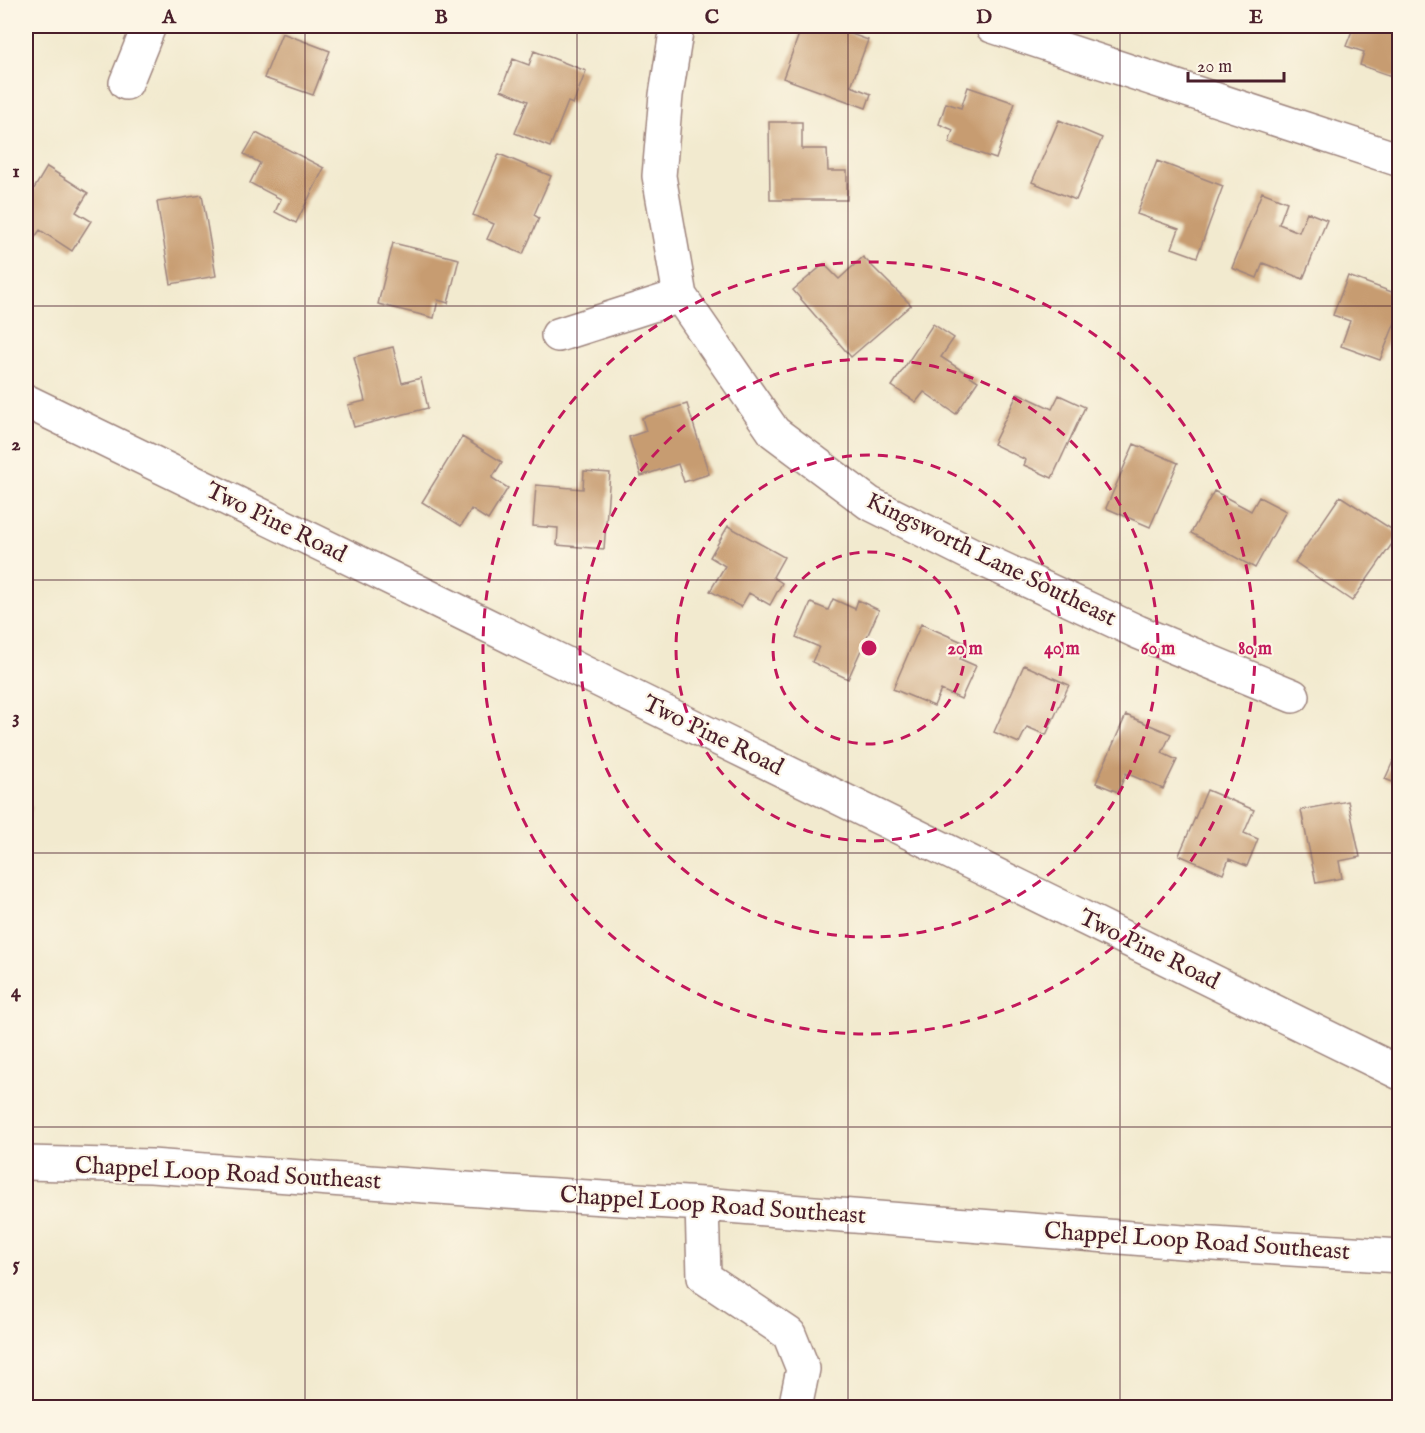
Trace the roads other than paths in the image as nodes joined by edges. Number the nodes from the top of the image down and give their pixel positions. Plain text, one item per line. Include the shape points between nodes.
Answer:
1 (149, 26) edge
2 (676, 26) edge
3 (992, 26) edge
4 (126, 83) dead end
5 (1400, 160) edge
6 (680, 296) junction
7 (558, 335) dead end
8 (26, 401) edge
9 (1293, 696) dead end
10 (1400, 1073) edge
11 (26, 1163) edge
12 (702, 1204) junction
13 (1400, 1256) edge
14 (795, 1407) edge

1 - 4 street
2 - 6 street, Kingsworth Lane Southeast via 659,176
3 - 5 street
6 - 7 street
6 - 9 street, Kingsworth Lane Southeast via 774,432 869,502 1138,632
8 - 10 street, Two Pine Road
11 - 12 street, Chappel Loop Road Southeast via 151,1166
12 - 13 street, Chappel Loop Road Southeast
12 - 14 street via 704,1277 789,1334 803,1369

